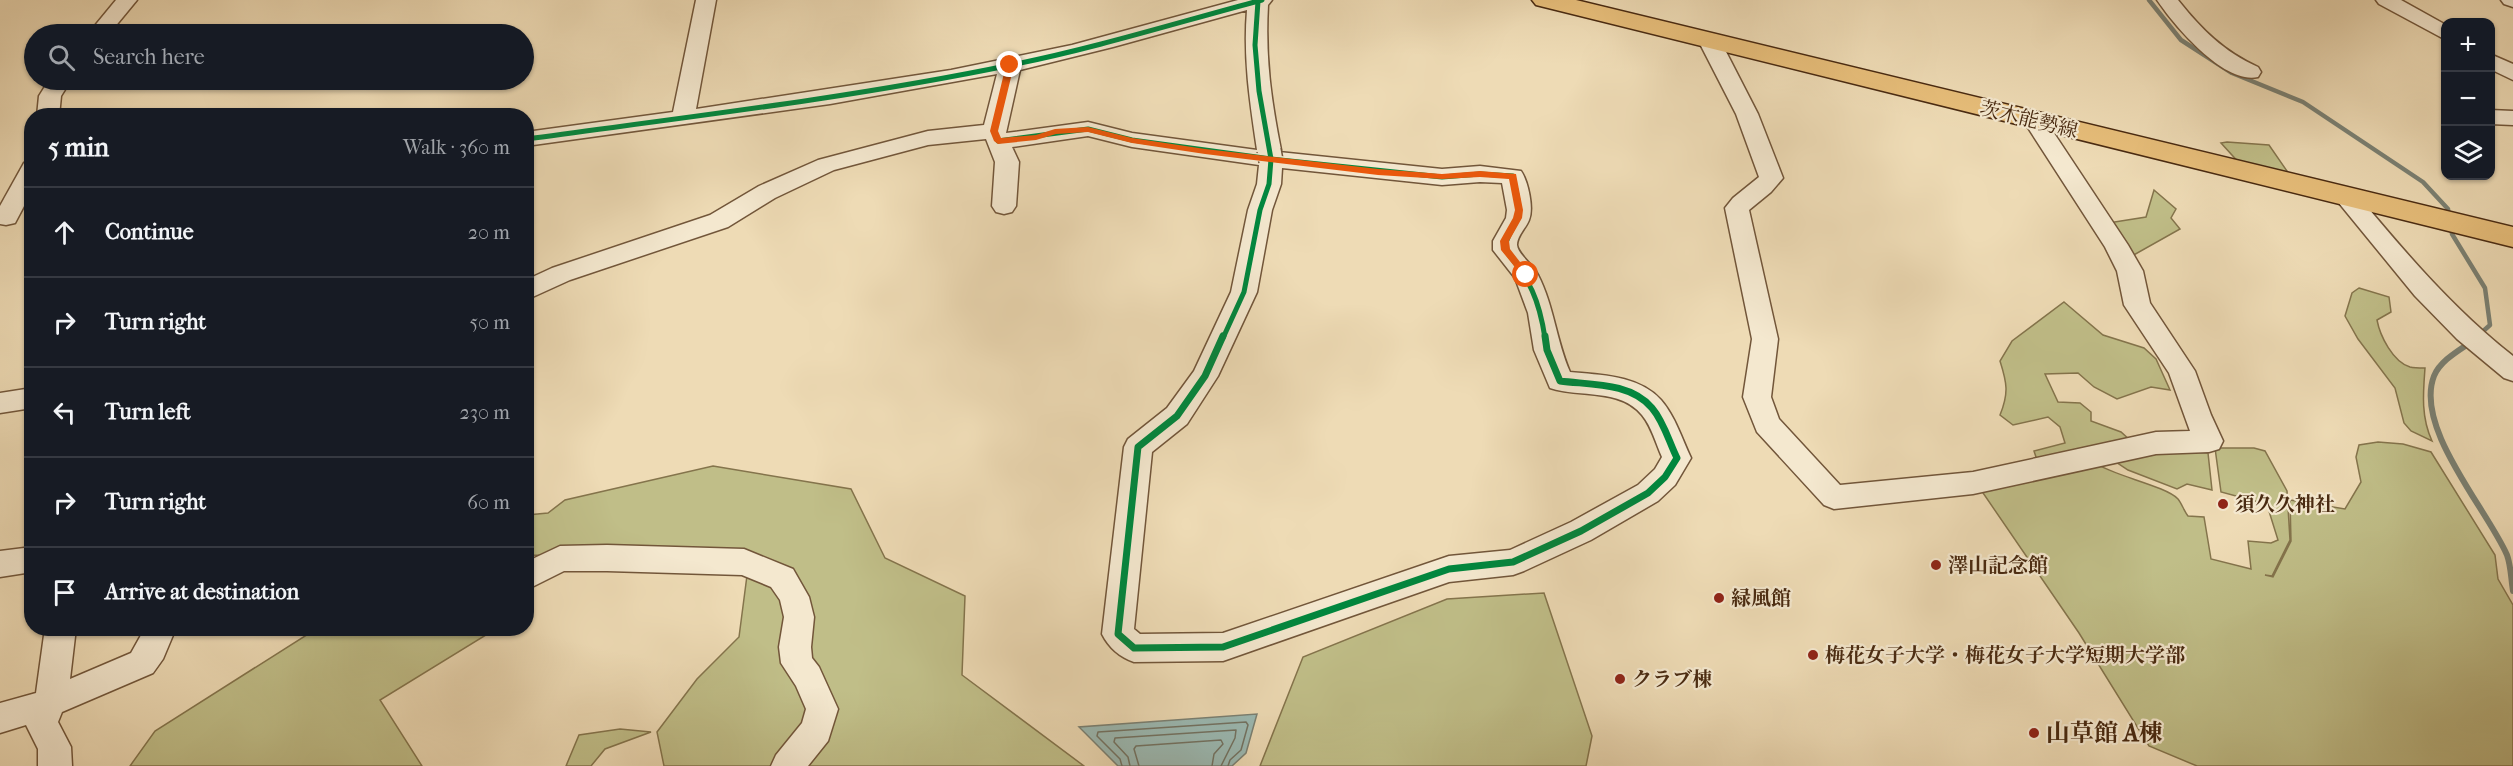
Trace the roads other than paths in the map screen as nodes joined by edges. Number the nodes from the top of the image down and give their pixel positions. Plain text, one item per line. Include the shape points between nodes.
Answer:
1 (127, 0) edge
2 (706, 0) edge
3 (1545, 0) edge
4 (2167, 0) edge
5 (2386, 0) edge
6 (1260, 1) edge
7 (107, 24) edge
8 (2441, 32) edge
9 (1709, 40) junction
10 (2495, 63) edge
11 (1010, 65) junction
12 (2250, 72) dead end
13 (2513, 73) edge
14 (54, 90) edge
15 (49, 108) edge
16 (683, 117) junction
17 (2495, 117) edge
18 (2513, 118) edge
19 (2034, 120) junction
20 (996, 136) junction
21 (534, 138) edge
22 (24, 182) edge
23 (2346, 197) junction
24 (1005, 206) dead end
25 (24, 213) edge
26 (3, 217) edge
27 (2513, 237) edge
28 (534, 287) edge
29 (2513, 371) edge
30 (24, 399) edge
31 (0, 403) edge
32 (24, 560) edge
33 (0, 564) edge
34 (534, 573) edge
35 (60, 636) edge
36 (158, 636) edge
37 (51, 702) junction
38 (0, 718) edge
39 (55, 766) edge
40 (788, 766) edge

1 - 7 street
2 - 16 street
3 - 9 main road, 茨木能勢線
4 - 12 street via 2194,35 2235,66
5 - 8 street
6 - 11 street
6 - 20 street via 1255,45 1270,156 1269,184 1244,292 1205,376 1177,416 1138,447 1118,634 1134,648 1223,647 1449,569 1513,562 1581,531 1648,493 1677,458 1652,409 1638,397 1620,388 1560,381 1526,275 1505,250 1519,210 1513,176 1442,177 1378,172 1205,151 1088,129 1036,137
9 - 19 main road, 茨木能勢線
9 - 19 street via 1747,114 1771,178 1737,208 1765,339 1757,397 1767,424 1834,497 1973,483 2156,443 2209,441 2182,371 2136,305 2130,271 2116,245
10 - 13 street
11 - 16 street
11 - 20 street
14 - 15 street
16 - 21 street
17 - 18 street
19 - 23 main road, 茨木能勢線
20 - 24 street via 1007,162
20 - 28 street via 928,138 826,165 767,192 719,221 561,274
22 - 26 street
23 - 27 main road, 茨木能勢線
23 - 29 street via 2398,261 2472,338
25 - 26 street
30 - 31 street
32 - 33 street
34 - 40 street via 560,559 607,558 744,562 782,578 794,597 799,617 797,663 822,709 816,730
35 - 37 street
36 - 37 street via 141,663
37 - 38 street
37 - 39 street via 41,722 55,742

